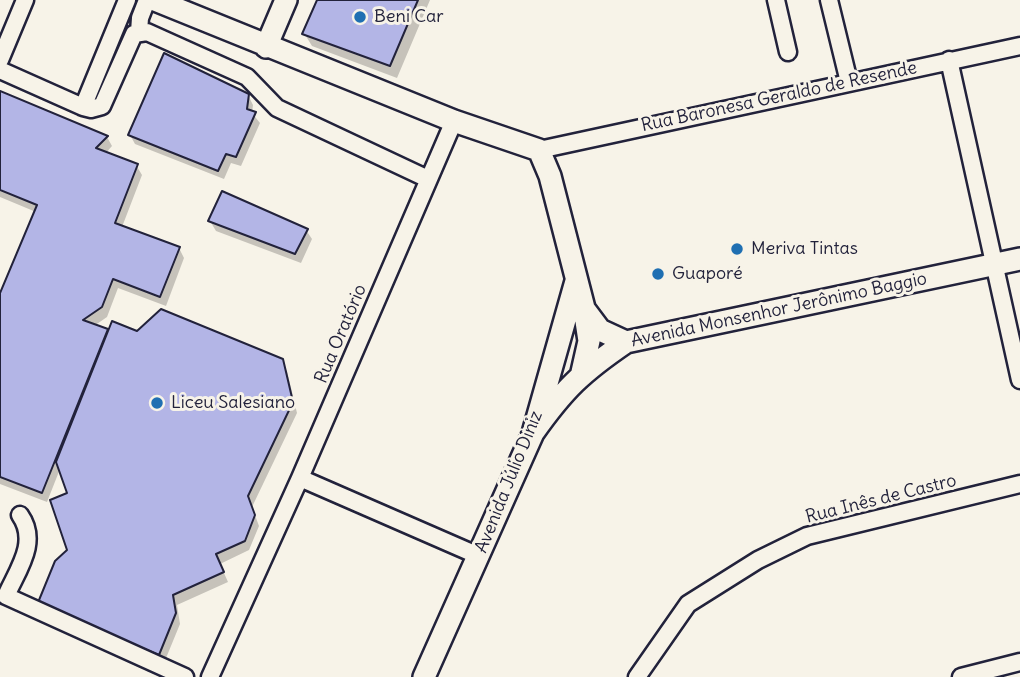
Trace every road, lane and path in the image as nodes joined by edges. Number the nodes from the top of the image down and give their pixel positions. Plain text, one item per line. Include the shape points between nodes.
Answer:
1 (25, 0) edge
2 (127, 0) edge
3 (147, 0) edge
4 (155, 0) edge
5 (286, 0) edge
6 (776, 0) edge
7 (829, 0) edge
8 (139, 32) junction
9 (1020, 46) edge
10 (266, 47) junction
11 (788, 52) dead end
12 (0, 60) edge
13 (949, 60) junction
14 (0, 70) edge
15 (849, 82) junction
16 (83, 107) junction
17 (453, 121) junction
18 (539, 150) junction
19 (428, 179) junction
20 (1020, 259) edge
21 (993, 264) junction
22 (576, 281) junction
23 (584, 309) junction
24 (626, 342) junction
25 (582, 372) junction
26 (1020, 380) edge
27 (533, 433) junction
28 (300, 478) junction
29 (1020, 484) edge
30 (20, 515) dead end
31 (478, 556) junction
32 (1020, 662) edge
33 (186, 677) edge
34 (210, 677) edge
35 (424, 677) edge
36 (637, 677) edge
37 (961, 677) edge

1 - 12 street
2 - 16 street
3 - 8 street
4 - 10 main road
5 - 10 main road
6 - 11 street
7 - 15 street
8 - 16 street via 134,34 102,106
8 - 19 street via 247,77 277,107
9 - 13 street, Rua Baronesa Geraldo de Resende
10 - 17 main road
13 - 15 street, Rua Baronesa Geraldo de Resende
13 - 21 street
14 - 16 street
15 - 18 street, Rua Baronesa Geraldo de Resende
17 - 18 main road
17 - 19 street, Rua Oratório
18 - 22 main road via 550,176
19 - 28 street, Rua Oratório
20 - 21 main road, Avenida Monsenhor Jerônimo Baggio
21 - 24 main road, Avenida Monsenhor Jerônimo Baggio
21 - 26 street
22 - 23 main road
22 - 27 main road, Avenida Júlio Diniz
23 - 24 main road via 600,330
23 - 25 main road via 589,341
24 - 25 main road, Avenida Monsenhor Jerônimo Baggio
25 - 27 main road, Avenida Monsenhor Jerônimo Baggio
27 - 31 main road, Avenida Júlio Diniz
28 - 31 street
28 - 34 street, Rua Oratório
29 - 36 street, Rua Inês de Castro via 807,536 758,560 688,604
30 - 33 street via 30,540 6,596
31 - 35 main road, Avenida Júlio Diniz
32 - 37 street

